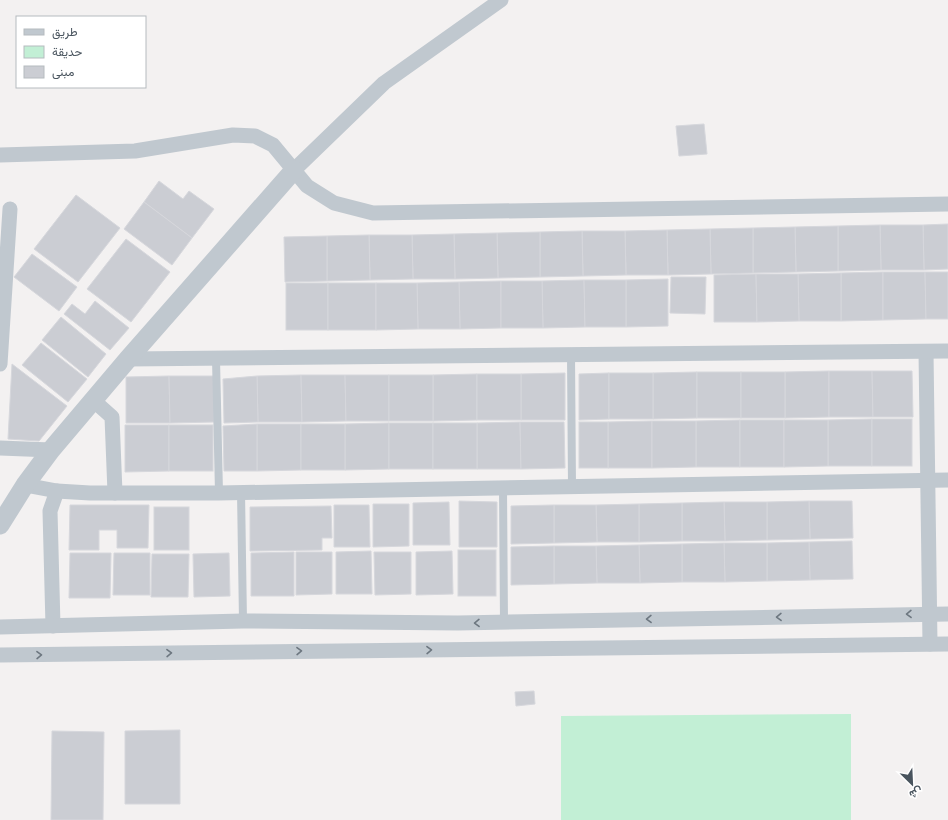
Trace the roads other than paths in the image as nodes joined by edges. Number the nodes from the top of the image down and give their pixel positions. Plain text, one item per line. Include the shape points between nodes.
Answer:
1 (501, 0) edge
2 (0, 155) edge
3 (294, 170) junction
4 (948, 204) edge
5 (10, 209) dead end
6 (948, 351) edge
7 (926, 352) junction
8 (571, 355) junction
9 (216, 358) junction
10 (128, 359) junction
11 (0, 364) edge
12 (93, 400) junction
13 (0, 448) edge
14 (52, 450) junction
15 (928, 480) junction
16 (948, 480) edge
17 (25, 485) junction
18 (572, 487) junction
19 (503, 488) junction
20 (57, 491) junction
21 (219, 492) junction
22 (241, 492) junction
23 (115, 493) junction
24 (1, 520) edge
25 (929, 614) junction
26 (948, 614) edge
27 (243, 621) junction
28 (504, 622) junction
29 (53, 626) junction
30 (0, 627) edge
31 (930, 644) junction
32 (948, 644) edge
33 (0, 655) edge

1 - 3 street via 384,83
2 - 3 street via 135,151 233,135 255,136 273,145
3 - 4 street via 307,186 334,203 373,212
3 - 10 street
5 - 11 street
6 - 7 street
7 - 8 street
7 - 15 street
8 - 9 street
8 - 18 lane
9 - 10 street
9 - 21 lane
10 - 12 street
12 - 14 street
12 - 23 street via 112,417
13 - 14 street
14 - 17 street
15 - 16 street
15 - 18 street
15 - 25 street
17 - 20 street
17 - 24 street
18 - 19 street
19 - 22 street
19 - 28 lane
20 - 23 street
20 - 29 street via 50,511
21 - 22 street
21 - 23 street
22 - 27 lane
25 - 26 street
25 -> 28 street
25 - 31 street
28 -> 27 street
27 - 29 street
29 - 30 street
31 - 32 street
33 -> 31 street

